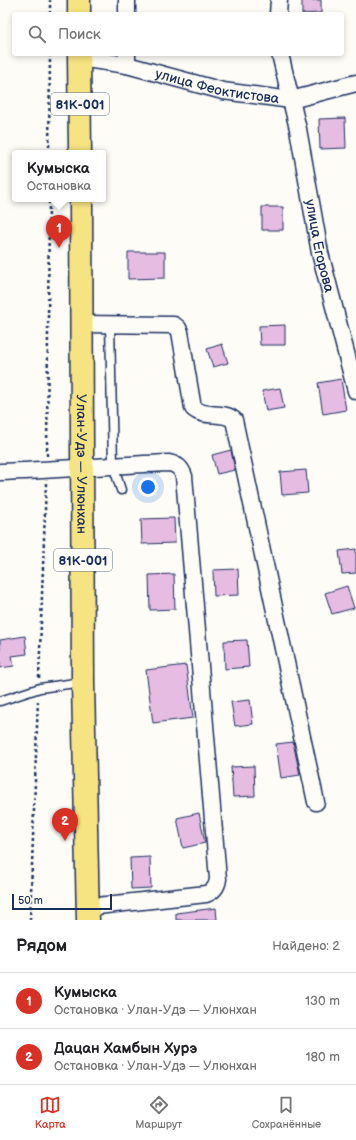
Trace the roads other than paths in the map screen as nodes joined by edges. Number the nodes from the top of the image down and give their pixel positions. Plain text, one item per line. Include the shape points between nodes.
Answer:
1 (79, 0) edge
2 (127, 0) edge
3 (279, 0) edge
4 (79, 12) edge
5 (127, 12) edge
6 (278, 12) edge
7 (79, 56) edge
8 (280, 56) edge
9 (127, 59) edge
10 (356, 82) edge
11 (291, 100) junction
12 (80, 150) edge
13 (81, 202) edge
14 (82, 324) junction
15 (110, 324) junction
16 (356, 391) edge
17 (113, 465) junction
18 (82, 468) junction
19 (0, 472) edge
20 (121, 490) dead end
21 (83, 682) junction
22 (0, 701) edge
23 (316, 802) dead end
24 (88, 914) edge

1 - 4 main road
2 - 5 street
3 - 6 street
7 - 9 street, улица Феоктистова
7 - 12 main road, 81К-001
8 - 11 street, улица Егорова
9 - 11 street, улица Феоктистова via 223,91
10 - 11 street, улица Феоктистова
11 - 16 street, улица Егорова via 320,253
13 - 14 main road, Улан-Удэ — Улюнхан / 81К-001
14 - 15 street
14 - 18 main road, Улан-Удэ — Улюнхан / 81К-001
15 - 17 lane
15 - 23 street via 174,325 178,328 193,408 200,413 227,416 236,424
17 - 18 street
17 - 20 lane
17 - 24 street via 169,463 176,465 184,476 218,879 217,886 206,894
18 - 19 street
18 - 21 main road, Улан-Удэ — Улюнхан / 81К-001
21 - 22 lane via 38,689
21 - 24 main road, Улан-Удэ — Улюнхан / 81К-001

